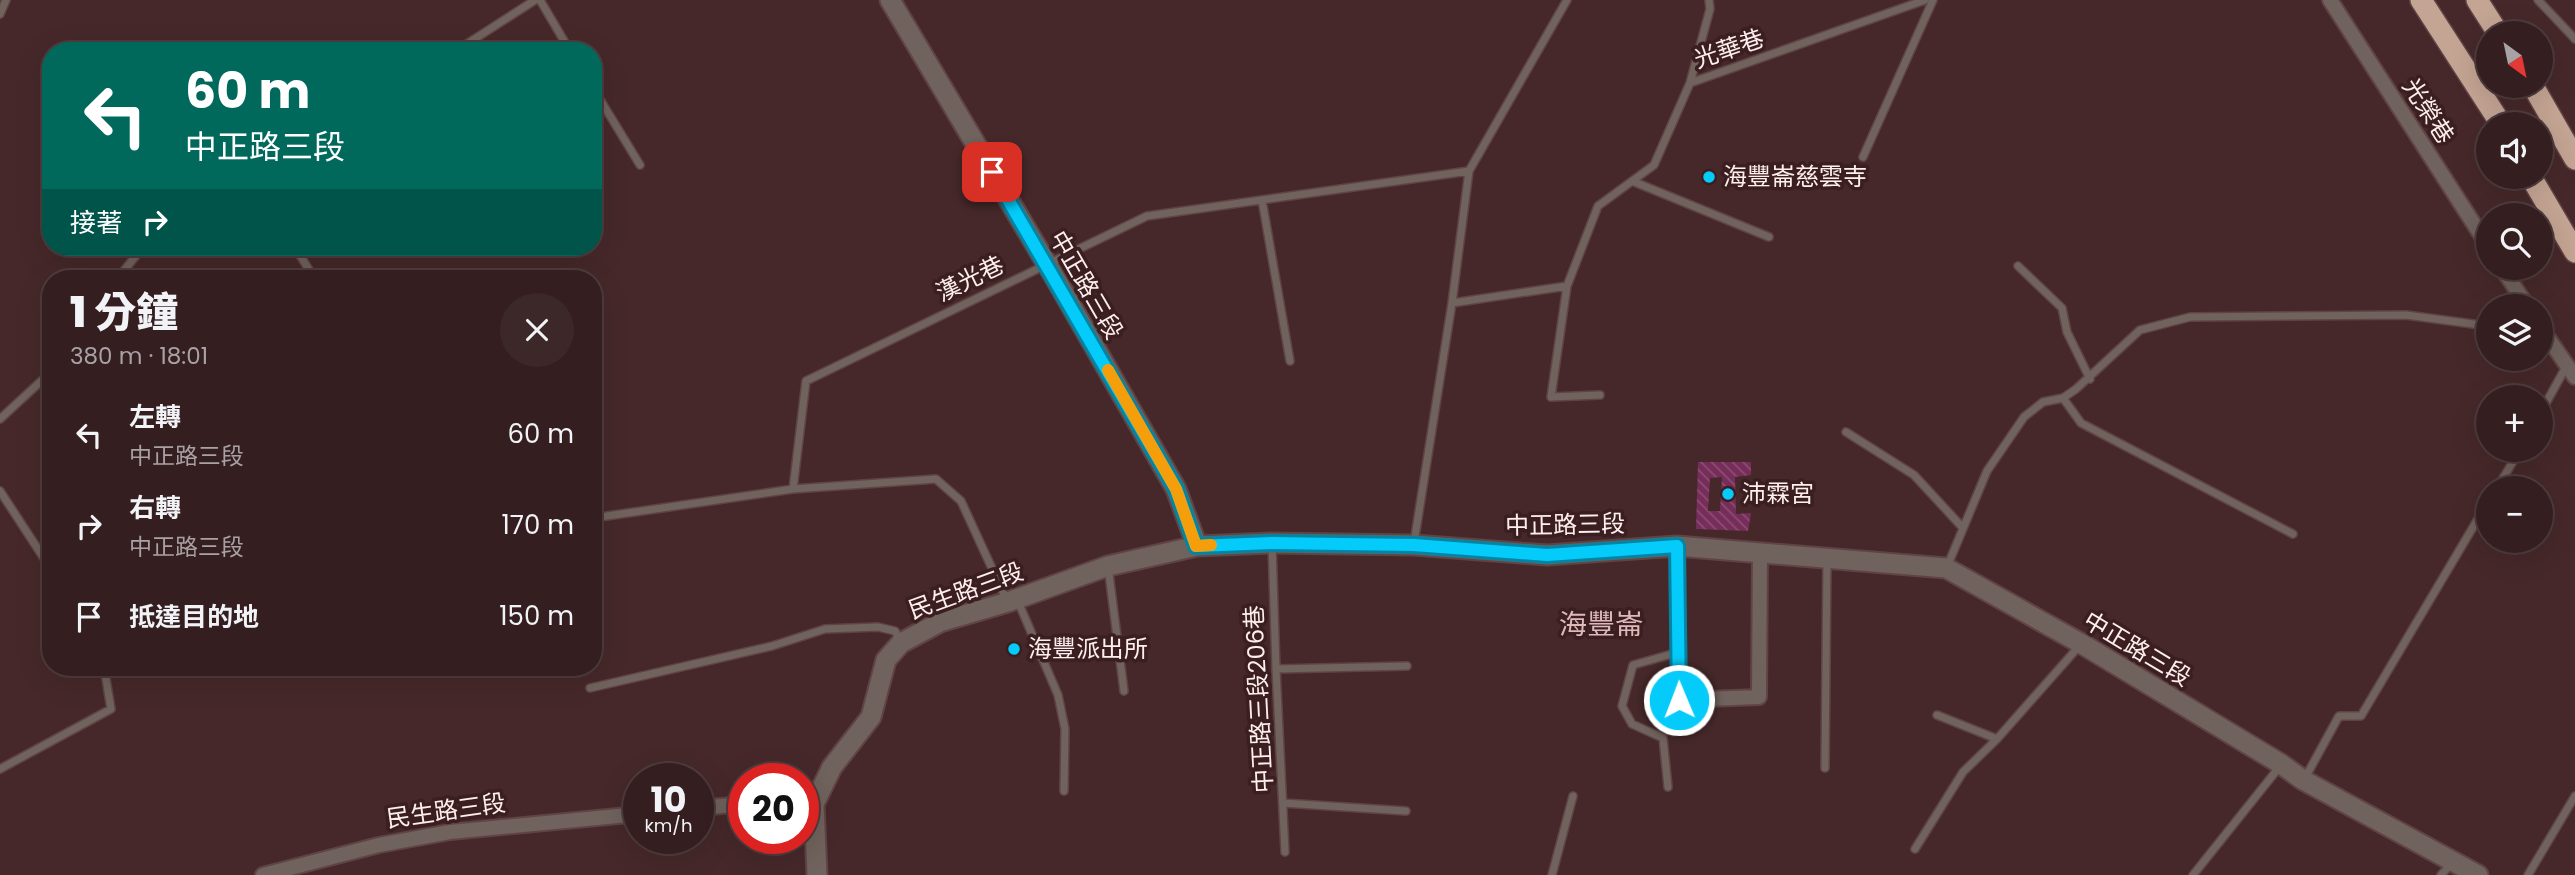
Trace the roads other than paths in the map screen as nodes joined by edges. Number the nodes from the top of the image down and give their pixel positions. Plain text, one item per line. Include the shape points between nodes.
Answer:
1 (6, 0) edge
2 (537, 0) edge
3 (890, 0) edge
4 (1567, 0) edge
5 (1709, 0) edge
6 (1925, 0) edge
7 (1933, 0) edge
8 (2330, 0) edge
9 (2421, 0) edge
10 (2477, 0) edge
11 (2538, 0) edge
12 (0, 14) edge
13 (2490, 21) edge
14 (2575, 39) edge
15 (470, 42) edge
16 (564, 42) edge
17 (1690, 83) junction
18 (2540, 98) edge
19 (602, 103) edge
20 (2493, 112) edge
21 (1863, 157) dead end
22 (2575, 159) edge
23 (640, 165) dead end
24 (1469, 171) junction
25 (1632, 181) junction
26 (2538, 189) edge
27 (1262, 200) junction
28 (2476, 227) edge
29 (1769, 237) dead end
30 (2575, 252) edge
31 (136, 256) edge
32 (1046, 263) junction
33 (2018, 266) dead end
34 (125, 270) edge
35 (1567, 286) junction
36 (1452, 303) junction
37 (2476, 324) edge
38 (2553, 346) edge
39 (1290, 361) dead end
40 (2567, 364) junction
41 (2575, 377) edge
42 (2090, 379) junction
43 (42, 380) edge
44 (2553, 390) edge
45 (1600, 395) dead end
46 (2063, 398) junction
47 (0, 419) edge
48 (1846, 432) dead end
49 (793, 489) junction
50 (0, 491) edge
51 (602, 517) edge
52 (2476, 522) edge
53 (1963, 528) junction
54 (2293, 534) dead end
55 (1272, 543) junction
56 (1414, 545) junction
57 (1196, 546) junction
58 (1677, 546) junction
59 (1760, 553) junction
60 (42, 555) edge
61 (1827, 559) junction
62 (1108, 566) junction
63 (1947, 568) junction
64 (1012, 600) junction
65 (901, 643) junction
66 (2082, 644) junction
67 (1678, 652) junction
68 (1407, 666) dead end
69 (1276, 669) junction
70 (106, 676) edge
71 (590, 688) dead end
72 (1124, 691) dead end
73 (1679, 700) joint
74 (1937, 715) dead end
75 (1997, 739) junction
76 (2281, 764) junction
77 (1825, 768) dead end
78 (0, 769) edge
79 (2304, 780) junction
80 (819, 787) edge
81 (1668, 787) dead end
82 (1064, 791) dead end
83 (1573, 796) dead end
84 (2575, 796) edge
85 (1283, 803) junction
86 (1406, 811) dead end
87 (623, 816) edge
88 (1915, 849) dead end
89 (1286, 852) dead end
90 (816, 854) edge
91 (2447, 868) edge
92 (819, 872) edge
93 (263, 875) edge
94 (1552, 875) edge
95 (2193, 875) edge
96 (2477, 875) edge
97 (2528, 875) edge

1 - 12 lane
2 - 15 lane
2 - 16 lane
3 - 32 street, 中正路三段
4 - 24 lane
5 - 17 lane
6 - 17 lane, 光華巷
7 - 21 lane
8 - 28 street, 光榮巷
9 - 20 highway
10 - 13 highway
11 - 14 lane
17 - 25 lane, 光華巷 via 1654,165
18 - 22 highway
19 - 23 lane
24 - 27 lane, 漢光巷
24 - 36 lane
25 - 29 lane
25 - 35 lane, 光華巷 via 1598,206
26 - 30 highway
27 - 32 lane, 漢光巷 via 1147,216
27 - 39 lane
31 - 34 lane
32 - 49 lane, 漢光巷 via 806,382
32 - 57 street, 中正路三段 via 1176,489
33 - 42 lane via 2062,308 2067,332
35 - 36 lane
35 - 45 lane, 光華巷 via 1551,397
36 - 56 lane
37 - 42 lane via 2406,315 2190,317 2140,330
38 - 40 street
40 - 41 street
40 - 44 lane
42 - 46 lane
43 - 47 lane
46 - 53 lane via 2043,402 2024,417 1987,471
46 - 54 lane via 2081,423
48 - 53 lane via 1914,475
49 - 51 lane
49 - 64 lane via 936,479 961,501
50 - 60 lane
52 - 79 lane via 2361,716 2339,716
53 - 63 lane
55 - 56 street, 中正路三段
55 - 57 street, 中正路三段
55 - 69 lane, 中正路三段206巷
56 - 58 street, 中正路三段 via 1547,555
57 - 62 street, 民生路三段
58 - 59 street, 中正路三段
58 - 67 lane
59 - 61 street, 中正路三段
59 - 73 street via 1759,697
61 - 63 street, 中正路三段
61 - 77 lane
62 - 64 street, 民生路三段
62 - 72 lane
63 - 66 street, 中正路三段
64 - 65 street, 民生路三段 via 940,622
64 - 82 lane via 1058,695 1065,729
65 - 71 lane via 895,631 878,627 825,629 772,646
65 - 80 street, 民生路三段 via 886,660 871,717
66 - 75 lane
66 - 76 street, 中正路三段
67 - 73 lane
67 - 81 lane via 1633,665 1622,706 1632,724 1663,738
68 - 69 lane
69 - 85 lane, 中正路三段206巷
70 - 78 lane via 111,709
74 - 75 lane
75 - 88 lane via 1963,772
76 - 79 street, 中正路三段
76 - 95 lane
79 - 91 street, 中正路三段
83 - 94 lane
84 - 97 lane
85 - 86 lane
85 - 89 lane, 中正路三段206巷
87 - 93 street, 民生路三段 via 450,832
90 - 92 street
91 - 96 street, 中正路三段

